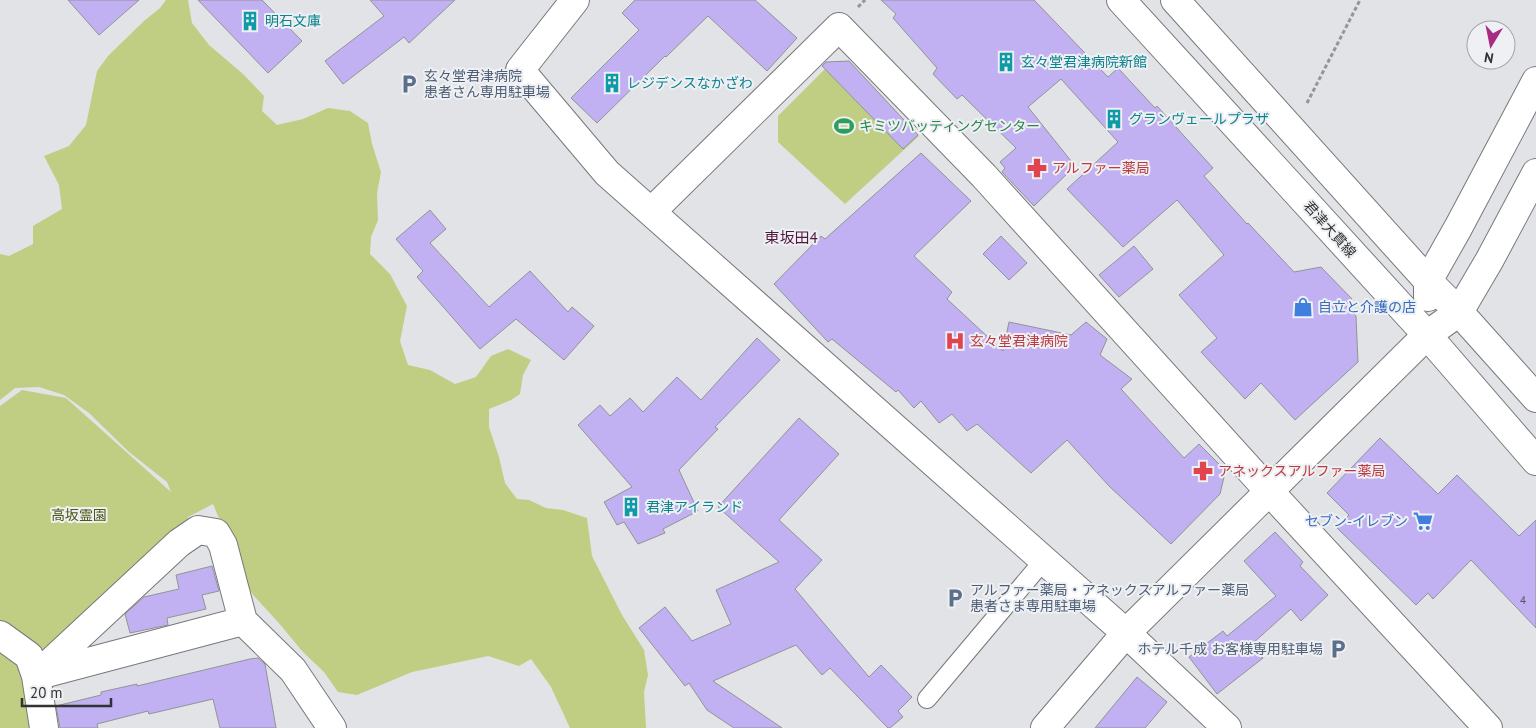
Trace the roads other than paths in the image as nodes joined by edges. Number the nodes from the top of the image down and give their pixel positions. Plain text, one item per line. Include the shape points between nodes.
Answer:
1 (575, 0) edge
2 (1121, 0) edge
3 (1175, 0) edge
4 (1536, 81) edge
5 (1536, 173) edge
6 (651, 212) junction
7 (1428, 281) junction
8 (1459, 312) junction
9 (1427, 335) junction
10 (1536, 398) edge
11 (1536, 461) edge
12 (1269, 491) junction
13 (1044, 560) junction
14 (243, 621) junction
15 (1126, 633) junction
16 (0, 635) edge
17 (36, 676) junction
18 (927, 699) dead end
19 (44, 728) edge
20 (332, 728) edge
21 (1045, 728) edge
22 (1227, 728) edge
23 (1488, 728) edge

1 - 6 street via 520,70 607,173
2 - 9 street, 君津大貫線
3 - 7 street
4 - 7 street
5 - 8 street
6 - 12 street via 840,28 984,176
6 - 13 street
7 - 8 street
7 - 9 street
8 - 9 street
8 - 10 street
9 - 11 street, 君津大貫線
9 - 12 street
12 - 15 street
12 - 23 street
13 - 15 street
13 - 18 lane
14 - 17 street
14 - 17 street via 222,545 216,533 198,530 179,543
14 - 20 street via 293,670
15 - 21 street
15 - 22 street
16 - 17 street via 29,656
17 - 19 street

